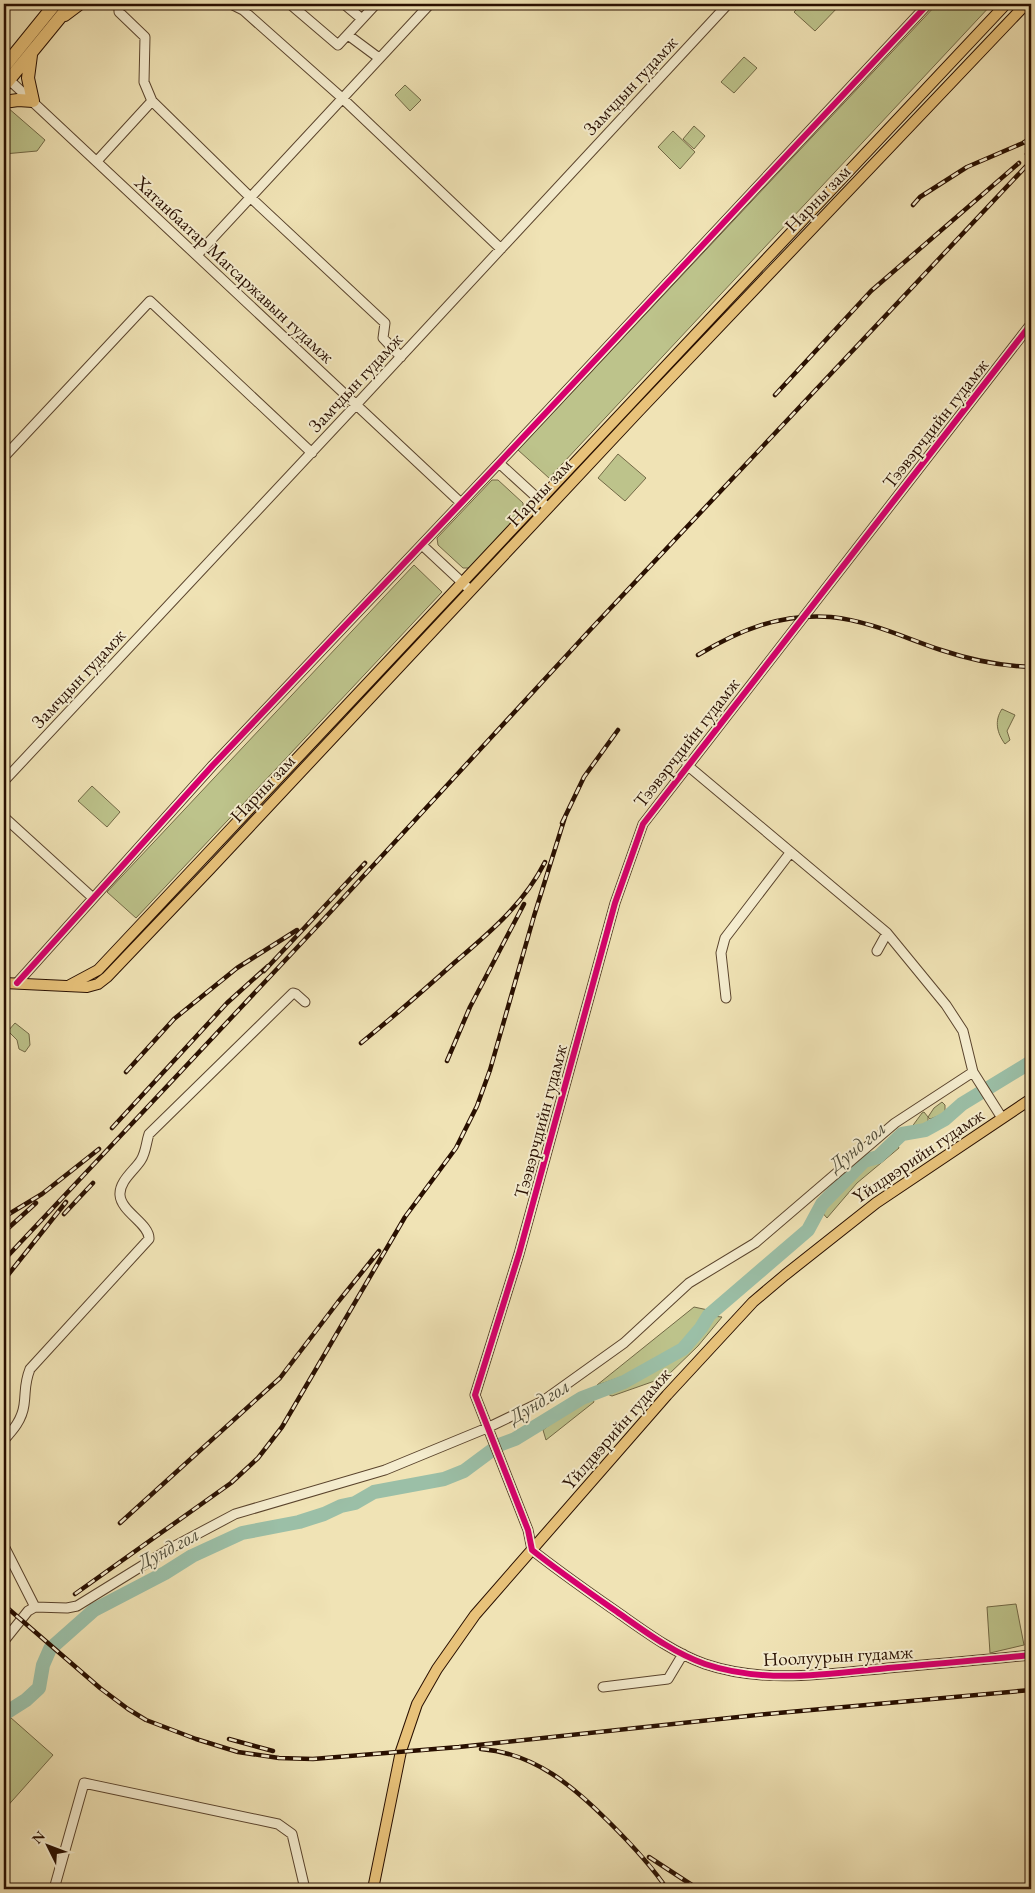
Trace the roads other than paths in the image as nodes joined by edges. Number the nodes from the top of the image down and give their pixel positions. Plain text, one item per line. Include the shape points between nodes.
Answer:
1 (55, 4) edge
2 (71, 4) edge
3 (81, 4) edge
4 (119, 4) edge
5 (231, 4) edge
6 (251, 4) edge
7 (290, 4) edge
8 (344, 4) edge
9 (376, 4) edge
10 (430, 4) edge
11 (928, 4) edge
12 (1006, 4) edge
13 (1026, 4) edge
14 (725, 5) edge
15 (243, 10) junction
16 (362, 19) junction
17 (55, 24) junction
18 (348, 35) junction
19 (32, 52) junction
20 (379, 58) junction
21 (4, 67) edge
22 (6, 80) edge
23 (341, 97) junction
24 (33, 101) junction
25 (152, 101) junction
26 (4, 102) edge
27 (97, 161) junction
28 (250, 197) junction
29 (501, 249) junction
30 (197, 255) junction
31 (1031, 324) edge
32 (401, 357) junction
33 (356, 406) junction
34 (312, 453) junction
35 (4, 457) edge
36 (499, 462) junction
37 (461, 503) junction
38 (544, 504) junction
39 (422, 545) junction
40 (467, 586) junction
41 (687, 765) junction
42 (4, 780) edge
43 (4, 817) edge
44 (790, 853) junction
45 (93, 898) junction
46 (887, 934) junction
47 (877, 951) dead end
48 (4, 983) edge
49 (17, 983) junction
50 (726, 998) dead end
51 (305, 1002) dead end
52 (975, 1075) junction
53 (1031, 1099) edge
54 (1000, 1114) junction
55 (488, 1431) junction
56 (4, 1440) edge
57 (4, 1546) edge
58 (532, 1550) junction
59 (36, 1607) junction
60 (4, 1641) edge
61 (683, 1654) junction
62 (1031, 1654) edge
63 (603, 1687) dead end
64 (54, 1889) edge
65 (305, 1889) edge
66 (373, 1889) edge

1 - 21 highway
2 - 17 highway
3 - 17 main road
4 - 25 street via 119,12 145,37 144,82
5 - 15 street
6 - 15 street
7 - 18 street via 338,45
8 - 16 street
9 - 16 street
10 - 20 street
11 - 36 street
12 - 38 main road, Нарны зам
13 - 38 main road, Нарны зам
14 - 29 street, Замчдын гудамж
15 - 23 street
16 - 18 street
17 - 19 highway
18 - 20 street
19 - 22 highway
19 - 24 highway via 28,78
20 - 23 street
22 - 24 street, Хатанбаатар Магсаржавын гудамж
23 - 28 street
23 - 29 street
24 - 26 highway
24 - 27 street, Хатанбаатар Магсаржавын гудамж
25 - 27 street
25 - 28 street
27 - 30 street, Хатанбаатар Магсаржавын гудамж
28 - 30 street
28 - 32 street via 385,323 383,338
29 - 32 street, Замчдын гудамж
30 - 33 street, Хатанбаатар Магсаржавын гудамж
31 - 41 street, Тээвэрчдийн гудамж
32 - 33 street, Замчдын гудамж
33 - 34 street, Замчдын гудамж
33 - 37 street, Хатанбаатар Магсаржавын гудамж
34 - 35 street via 150,301
34 - 42 street, Замчдын гудамж
36 - 37 street
36 - 38 street
37 - 39 street
38 - 40 main road, Нарны зам
39 - 40 street
39 - 45 street via 212,765
40 - 49 main road, Нарны зам via 204,876 107,977 88,987
41 - 44 street
41 - 55 street, Тээвэрчдийн гудамж via 642,824 615,903 519,1254 475,1395
43 - 45 street
44 - 46 street
44 - 50 street via 725,938 721,953
45 - 49 street
46 - 47 street
46 - 52 street via 946,1005 963,1031
48 - 49 main road, Нарны зам
51 - 56 street via 293,993 149,1134 146,1153 121,1187 120,1196 125,1207 148,1232 149,1239 30,1369 20,1418
52 - 54 street
52 - 55 street via 895,1124 755,1243 689,1283 624,1343 576,1379
53 - 54 main road, Yйлдвэрийн гудамж
54 - 58 main road, Yйлдвэрийн гудамж via 876,1203 753,1302
55 - 58 street, Тээвэрчдийн гудамж via 530,1535
55 - 59 street via 371,1475 235,1514 171,1548 77,1606
57 - 59 street
58 - 61 street, Ноолуурын гудамж via 578,1586
58 - 66 main road, Yйлдвэрийн гудамж via 475,1615 436,1669 417,1704 401,1751
59 - 60 street via 28,1611
61 - 62 street, Ноолуурын гудамж via 726,1670 771,1676
61 - 63 street via 668,1679
64 - 65 street via 84,1783 278,1824 292,1834

